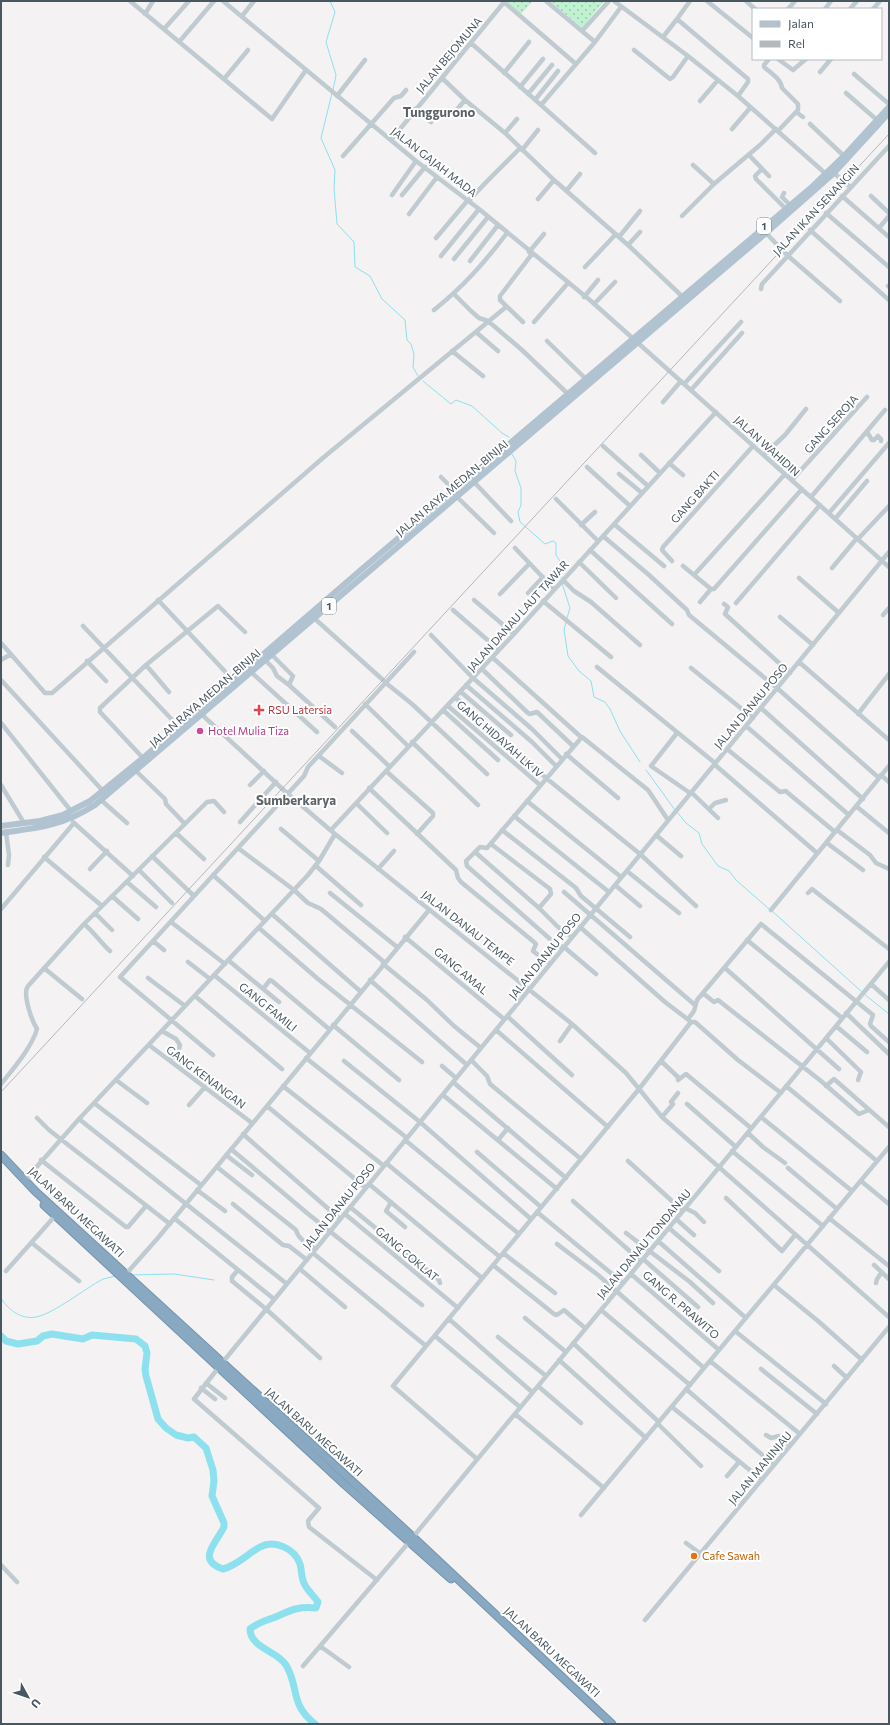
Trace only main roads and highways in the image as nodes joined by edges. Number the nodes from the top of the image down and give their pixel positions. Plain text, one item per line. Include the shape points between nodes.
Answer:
1 (889, 108) edge
2 (684, 299) junction
3 (636, 340) junction
4 (456, 494) junction
5 (200, 713) junction
6 (1, 826) edge
7 (4, 833) edge
8 (1, 1155) edge
9 (1, 1162) edge
10 (126, 1276) junction
11 (467, 1591) junction
12 (607, 1724) edge
13 (612, 1724) edge

1 - 2 main road, JALAN RAYA MEDAN-BINJAI / 1 via 826,174
1 - 2 main road, JALAN RAYA MEDAN-BINJAI / 1 via 834,173 766,233
2 - 3 main road, JALAN RAYA MEDAN-BINJAI / 1
3 - 4 main road, JALAN RAYA MEDAN-BINJAI / 1 via 568,394
3 - 4 main road, JALAN RAYA MEDAN-BINJAI / 1 via 474,482
4 - 5 main road, JALAN RAYA MEDAN-BINJAI / 1 via 272,655
4 - 5 main road, JALAN RAYA MEDAN-BINJAI / 1 via 233,680
5 - 6 main road, JALAN RAYA MEDAN-BINJAI / 1 via 179,727 90,801 71,811 40,821
5 - 7 main road, JALAN RAYA MEDAN-BINJAI / 1 via 136,771 73,821
8 - 10 highway, JALAN BARU MEGAWATI
9 - 10 highway, JALAN BARU MEGAWATI via 55,1216
10 - 11 highway, JALAN BARU MEGAWATI
11 - 12 highway, JALAN BARU MEGAWATI
11 - 13 highway, JALAN BARU MEGAWATI

